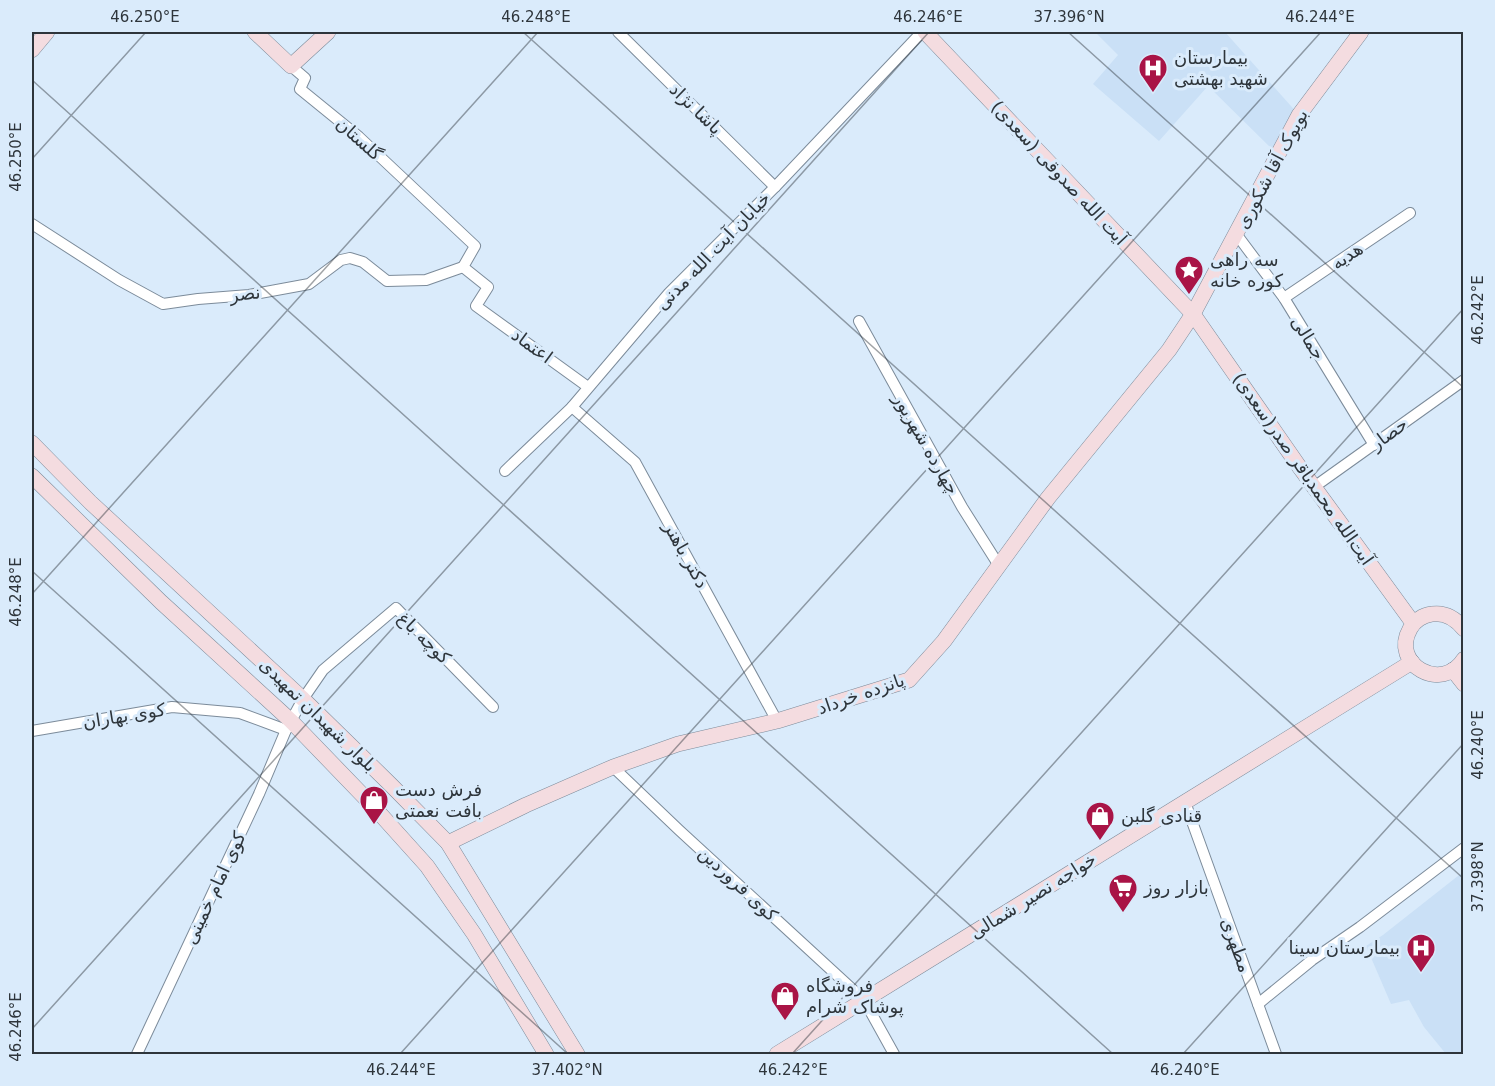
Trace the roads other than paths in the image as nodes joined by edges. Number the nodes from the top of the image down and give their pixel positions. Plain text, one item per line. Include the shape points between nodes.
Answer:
1 (47, 32) edge
2 (255, 32) edge
3 (328, 32) edge
4 (618, 32) edge
5 (923, 32) edge
6 (1361, 32) edge
7 (32, 50) edge
8 (291, 66) junction
9 (776, 187) junction
10 (1410, 213) dead end
11 (32, 224) edge
12 (1237, 235) junction
13 (463, 267) junction
14 (1284, 298) junction
15 (1194, 314) junction
16 (859, 321) dead end
17 (1464, 380) edge
18 (588, 387) junction
19 (572, 407) junction
20 (32, 443) edge
21 (1374, 445) junction
22 (506, 471) dead end
23 (32, 476) edge
24 (1314, 487) junction
25 (998, 564) junction
26 (1413, 623) junction
27 (1464, 629) edge
28 (1412, 662) junction
29 (1458, 665) edge
30 (1464, 684) edge
31 (303, 699) junction
32 (493, 707) dead end
33 (777, 722) junction
34 (289, 725) junction
35 (32, 731) edge
36 (614, 767) junction
37 (1185, 802) junction
38 (448, 843) junction
39 (1464, 848) edge
40 (864, 1000) junction
41 (1257, 1004) junction
42 (137, 1054) edge
43 (546, 1054) edge
44 (577, 1054) edge
45 (777, 1054) edge
46 (894, 1054) edge
47 (1276, 1054) edge

1 - 7 street
2 - 8 street, گلستان
3 - 8 street
4 - 9 street, پاشا نژاد
5 - 9 street, خیابان آیت الله مدنی
5 - 15 street, آیت الله صدوقی (سعدی)
6 - 12 street, بویوک آقا شکوری via 1299,115
8 - 13 street, گلستان via 305,78 300,89 359,137 475,246
9 - 18 street, خیابان آیت الله مدنی via 669,293
10 - 14 street, هدیه
11 - 13 street, نصر via 163,304 309,284 341,260 350,258 363,262 387,281 426,280
12 - 14 street, جمالی
12 - 15 street, بویوک آقا شکوری
13 - 18 street, اعتماد via 488,287 476,306
14 - 21 street, جمالی
15 - 24 street, آیت‌الله محمدباقر صدر(سعدی)
15 - 25 street, پانزده خرداد
16 - 25 street, چهارده شهریور
17 - 21 street, حصار
18 - 19 street, خیابان آیت الله مدنی
19 - 22 street, خیابان آیت الله مدنی
19 - 33 street, دکتر باهنر via 635,462
20 - 31 street, بلوار شهیدان تمهیدی via 90,502
21 - 24 street, حصار
23 - 34 street, بلوار شهیدان تمهیدی
24 - 26 street, آیت‌الله محمدباقر صدر(سعدی)
25 - 33 street, پانزده خرداد via 944,641 909,680
26 - 27 street via 1422,617 1442,614
26 - 28 street via 1406,647
28 - 29 street via 1418,669 1436,675
28 - 37 street, خواجه نصیر شمالی
29 - 30 street
31 - 32 street, کوچه باغ via 323,670 396,608
31 - 34 street, کوی امام خمینی
31 - 38 street, بلوار شهیدان تمهیدی
33 - 36 street, پانزده خرداد via 678,744
34 - 35 street, کوی بهاران via 240,713 172,707
34 - 42 street, کوی امام خمینی
34 - 43 street, بلوار شهیدان تمهیدی via 427,866 474,933
36 - 38 street, پانزده خرداد
36 - 40 street, کوی فروردین
37 - 40 street, خواجه نصیر شمالی
37 - 41 street, مطهری
38 - 44 street, بلوار شهیدان تمهیدی
39 - 41 street
40 - 45 street, خواجه نصیر شمالی
40 - 46 street, کوی فروردین
41 - 47 street, مطهری

